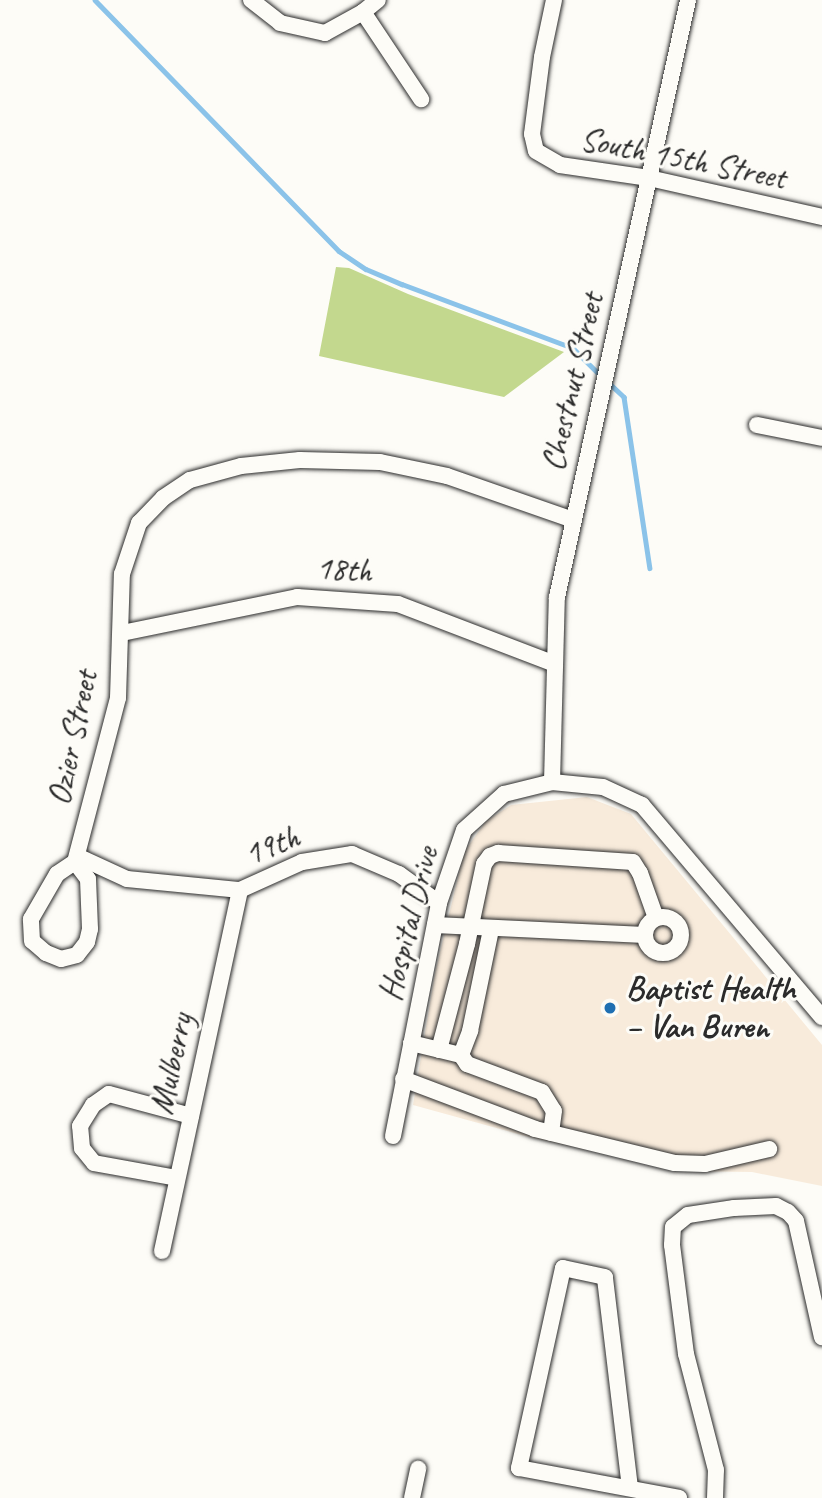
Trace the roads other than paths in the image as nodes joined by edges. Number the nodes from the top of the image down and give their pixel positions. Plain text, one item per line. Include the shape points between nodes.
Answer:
1 (251, 0) edge
2 (379, 0) edge
3 (554, 0) edge
4 (688, 0) edge
5 (363, 12) junction
6 (421, 99) dead end
7 (649, 178) junction
8 (822, 217) edge
9 (757, 425) dead end
10 (822, 438) edge
11 (573, 520) junction
12 (122, 633) junction
13 (555, 664) junction
14 (552, 782) junction
15 (76, 859) junction
16 (240, 890) junction
17 (439, 904) junction
18 (656, 918) junction
19 (435, 925) junction
20 (471, 928) junction
21 (491, 930) junction
22 (645, 935) junction
23 (822, 1017) edge
24 (411, 1043) junction
25 (439, 1050) junction
26 (461, 1055) junction
27 (403, 1079) junction
28 (191, 1116) junction
29 (551, 1133) junction
30 (393, 1136) dead end
31 (769, 1149) dead end
32 (177, 1178) junction
33 (162, 1251) dead end
34 (822, 1337) edge
35 (418, 1469) dead end
36 (630, 1488) junction
37 (412, 1498) edge
38 (679, 1498) edge
39 (715, 1498) edge

1 - 5 street via 279,23 326,33
2 - 5 street
3 - 7 street, South 15th Street via 532,134 536,151 560,165
4 - 7 street, Chestnut Street
5 - 6 street
7 - 8 street, South 15th Street
7 - 11 street, Chestnut Street
9 - 10 street
11 - 12 street, Ozier Street via 447,476 380,462 300,460 215,472 190,480 163,498 139,523 121,574
11 - 13 street, Chestnut Street via 557,597
12 - 13 street, 18th via 297,597 322,598 398,604
12 - 15 street, Ozier Street via 118,698
13 - 14 street, Chestnut Street
14 - 17 street, Hospital Drive via 504,794 464,830
14 - 23 street, Hospital Drive via 603,786 642,806
15 - 15 street via 57,874 32,919 32,940 61,959 77,955 90,929 88,879
15 - 16 street, 19th via 127,879
16 - 17 street, 19th via 302,862 352,854 399,874
16 - 28 street, Mulberry
17 - 19 street, Hospital Drive
18 - 20 street via 632,862 498,853 484,864
18 - 22 street
18 - 22 street via 668,917 678,924 682,936 677,948 660,954 649,947
19 - 20 street
19 - 24 street, Hospital Drive
20 - 21 street
20 - 25 street
21 - 22 street
21 - 26 street
24 - 25 street
24 - 27 street, Hospital Drive
25 - 26 street
26 - 29 street via 467,1064 542,1093 554,1111
27 - 29 street
27 - 30 street, Hospital Drive
28 - 32 street, Mulberry
28 - 32 street via 109,1094 93,1105 80,1126 82,1148 94,1163
29 - 31 street via 675,1163 705,1164
32 - 33 street, Mulberry
34 - 39 street via 796,1221 788,1212 776,1206 734,1208 688,1215 673,1227 686,1354 716,1469
35 - 37 street
36 - 36 street via 519,1468 563,1268 605,1277
36 - 38 street

